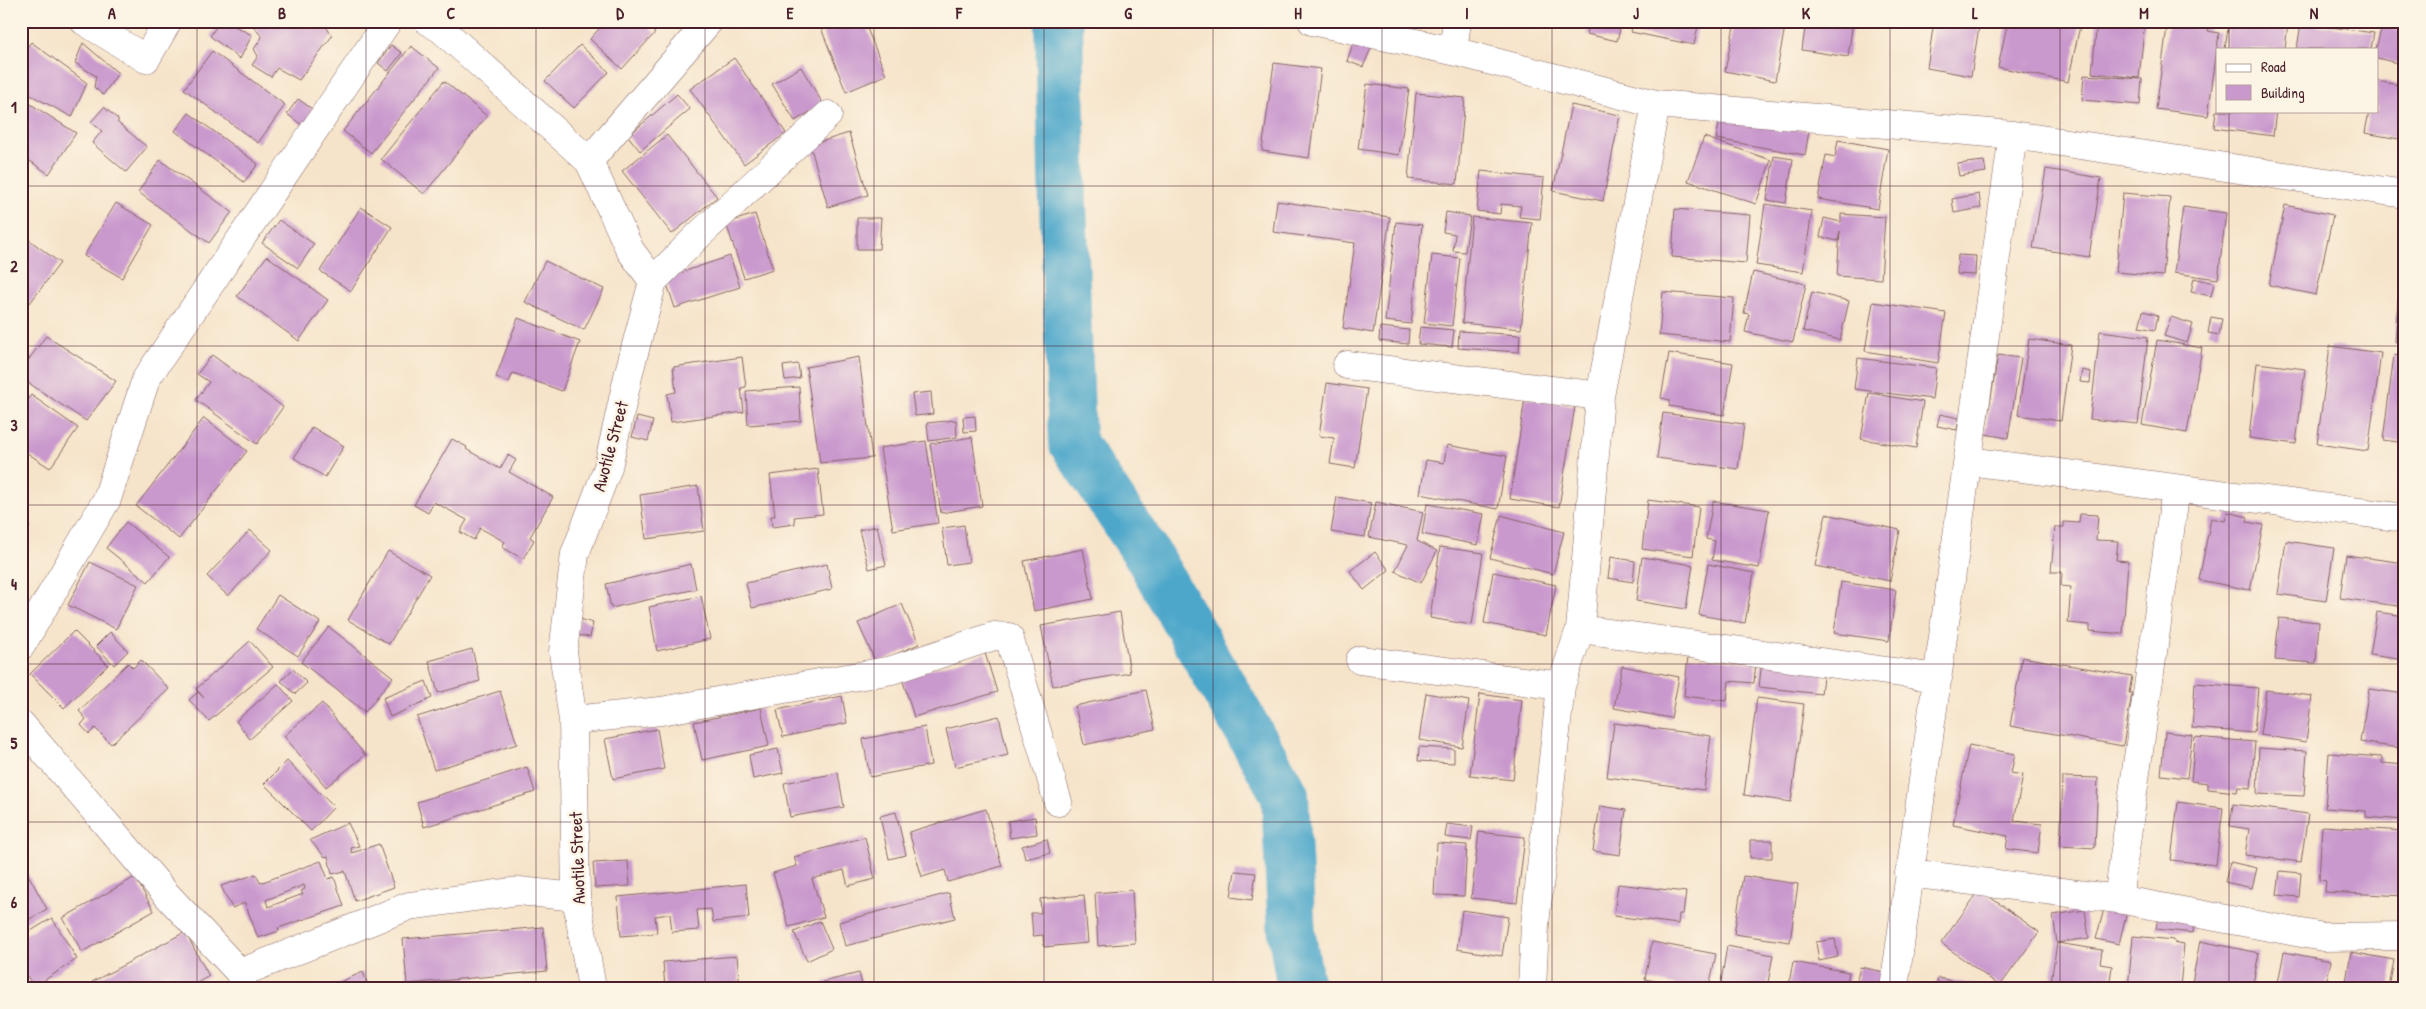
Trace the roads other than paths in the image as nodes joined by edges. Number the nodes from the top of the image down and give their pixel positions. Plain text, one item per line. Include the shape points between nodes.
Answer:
1 (84, 21) edge
2 (168, 21) edge
3 (388, 21) edge
4 (428, 21) edge
5 (709, 21) edge
6 (1312, 21) edge
7 (1457, 21) edge
8 (1453, 51) junction
9 (1656, 104) junction
10 (828, 115) dead end
11 (2012, 135) junction
12 (589, 161) junction
13 (2405, 194) edge
14 (653, 281) junction
15 (1346, 366) dead end
16 (1600, 396) junction
17 (1968, 461) junction
18 (2176, 489) junction
19 (2405, 518) edge
20 (1580, 629) junction
21 (21, 646) edge
22 (1360, 660) dead end
23 (1938, 678) junction
24 (1561, 686) junction
25 (573, 720) junction
26 (21, 724) edge
27 (1058, 802) dead end
28 (1909, 873) junction
29 (576, 896) junction
30 (2118, 899) junction
31 (2405, 936) edge
32 (241, 981) edge
33 (592, 988) edge
34 (1532, 988) edge
35 (1894, 988) edge

1 - 2 street via 146,59
3 - 21 street via 146,379 107,499
4 - 12 street
5 - 12 street
6 - 8 street
7 - 8 street
8 - 9 street
9 - 11 street
9 - 16 street
10 - 14 street
11 - 13 street
11 - 17 street
12 - 14 street via 630,250
14 - 25 street, Awotile Street via 608,467 575,554 563,652
15 - 16 street
16 - 20 street
17 - 18 street
17 - 23 street
18 - 19 street
18 - 30 street
20 - 23 street
20 - 24 street
22 - 24 street
23 - 28 street
24 - 34 street via 1535,924
25 - 27 street via 661,711 892,670 994,636 1009,637
25 - 29 street, Awotile Street
26 - 32 street
28 - 30 street
28 - 35 street
29 - 32 street via 519,891 409,906
29 - 33 street, Awotile Street
30 - 31 street via 2323,937

